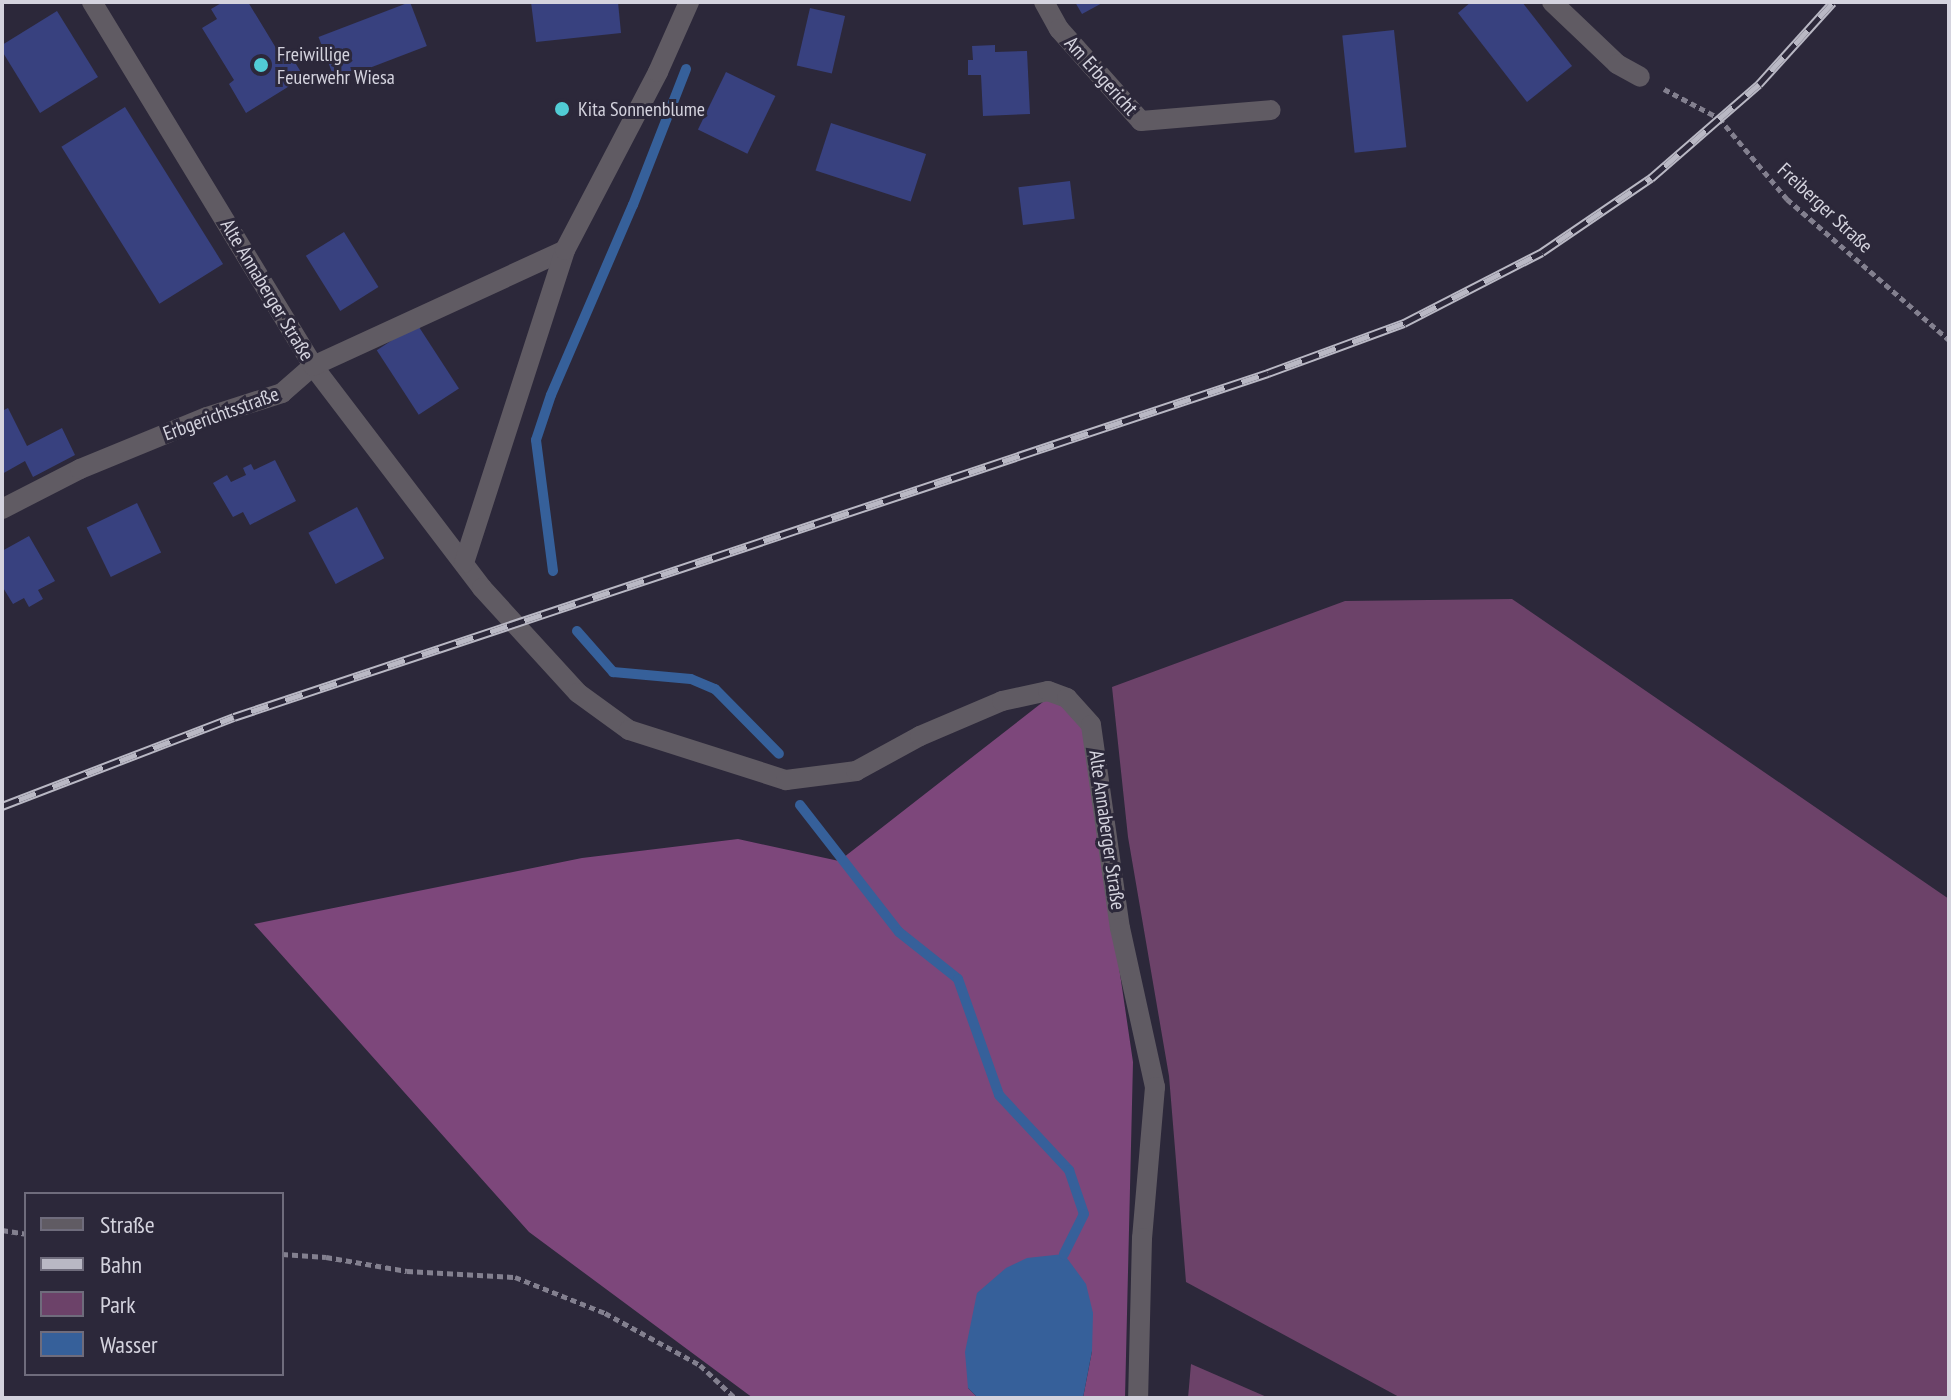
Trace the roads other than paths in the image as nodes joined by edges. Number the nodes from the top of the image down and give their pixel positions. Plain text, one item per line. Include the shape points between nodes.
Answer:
1 (92, 2) edge
2 (689, 2) edge
3 (1044, 2) edge
4 (1552, 2) edge
5 (1640, 77) road end
6 (1271, 110) dead end
7 (565, 250) junction
8 (313, 366) junction
9 (2, 509) edge
10 (464, 563) junction
11 (1138, 1398) edge

1 - 8 street, Alte Annaberger Straße
2 - 7 street
3 - 6 street, Am Erbgericht via 1059,29 1141,121
4 - 5 street via 1617,64
7 - 8 street, Erbgerichtsstraße
7 - 10 street
8 - 9 street, Erbgerichtsstraße via 282,393 80,469
8 - 10 street, Alte Annaberger Straße
10 - 11 street, Alte Annaberger Straße via 578,693 629,730 786,780 856,771 1002,701 1048,691 1067,698 1091,725 1120,928 1155,1087 1142,1238

